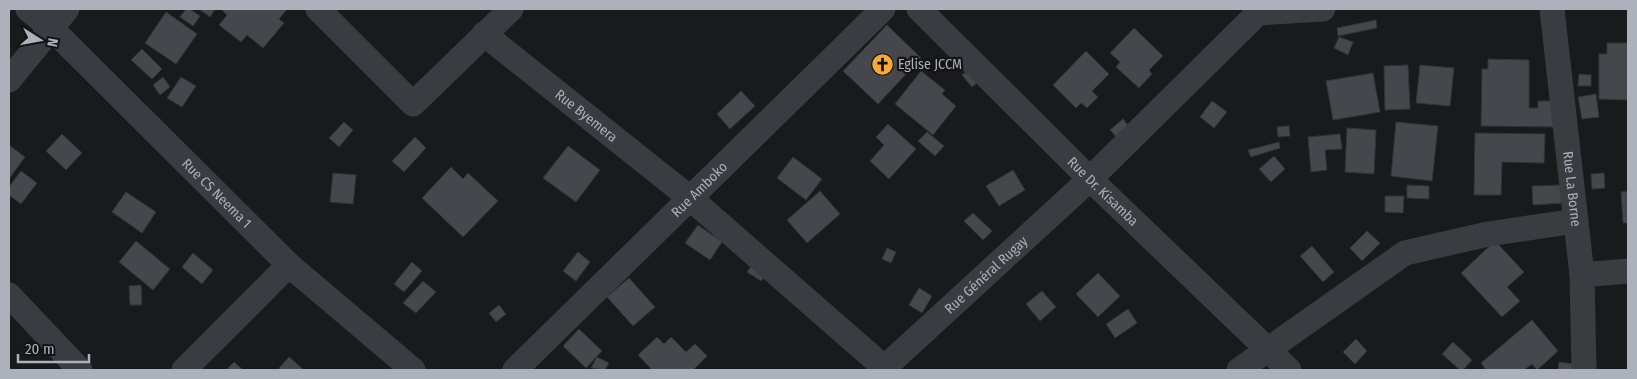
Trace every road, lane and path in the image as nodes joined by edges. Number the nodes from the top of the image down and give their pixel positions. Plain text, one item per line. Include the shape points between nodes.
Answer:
1 (28, 9) edge
2 (67, 9) edge
3 (318, 9) edge
4 (511, 9) edge
5 (883, 9) edge
6 (920, 9) edge
7 (1323, 9) edge
8 (1552, 9) edge
9 (51, 28) junction
10 (484, 34) junction
11 (9, 80) edge
12 (1090, 179) junction
13 (690, 198) junction
14 (1576, 221) junction
15 (289, 265) junction
16 (1628, 271) edge
17 (1582, 275) junction
18 (9, 295) edge
19 (1268, 348) junction
20 (885, 369) edge
21 (80, 370) edge
22 (184, 370) edge
23 (413, 370) edge
24 (515, 370) edge
25 (1239, 370) edge
26 (1289, 370) edge
27 (1584, 370) edge

1 - 9 street, Rue CS Neema 1
2 - 9 street
3 - 10 street via 413,104
4 - 10 street
5 - 13 street, Rue Amboko
6 - 12 street, Rue Dr. Kisamba
7 - 12 street, Rue Général Rugay via 1258,13
8 - 14 street, Rue La Borne
9 - 11 street
9 - 15 street, Rue CS Neema 1
10 - 13 street, Rue Byemera
12 - 19 street, Rue Dr. Kisamba
12 - 20 street, Rue Général Rugay
13 - 20 street, Rue Byemera
13 - 24 street, Rue Amboko
14 - 17 street, Rue La Borne
14 - 19 street via 1488,234 1405,253
15 - 22 street
15 - 23 street, Rue CS Neema 1
16 - 17 street
17 - 27 street, Rue La Borne
18 - 21 street
19 - 25 street
19 - 26 street, Rue Dr. Kisamba

